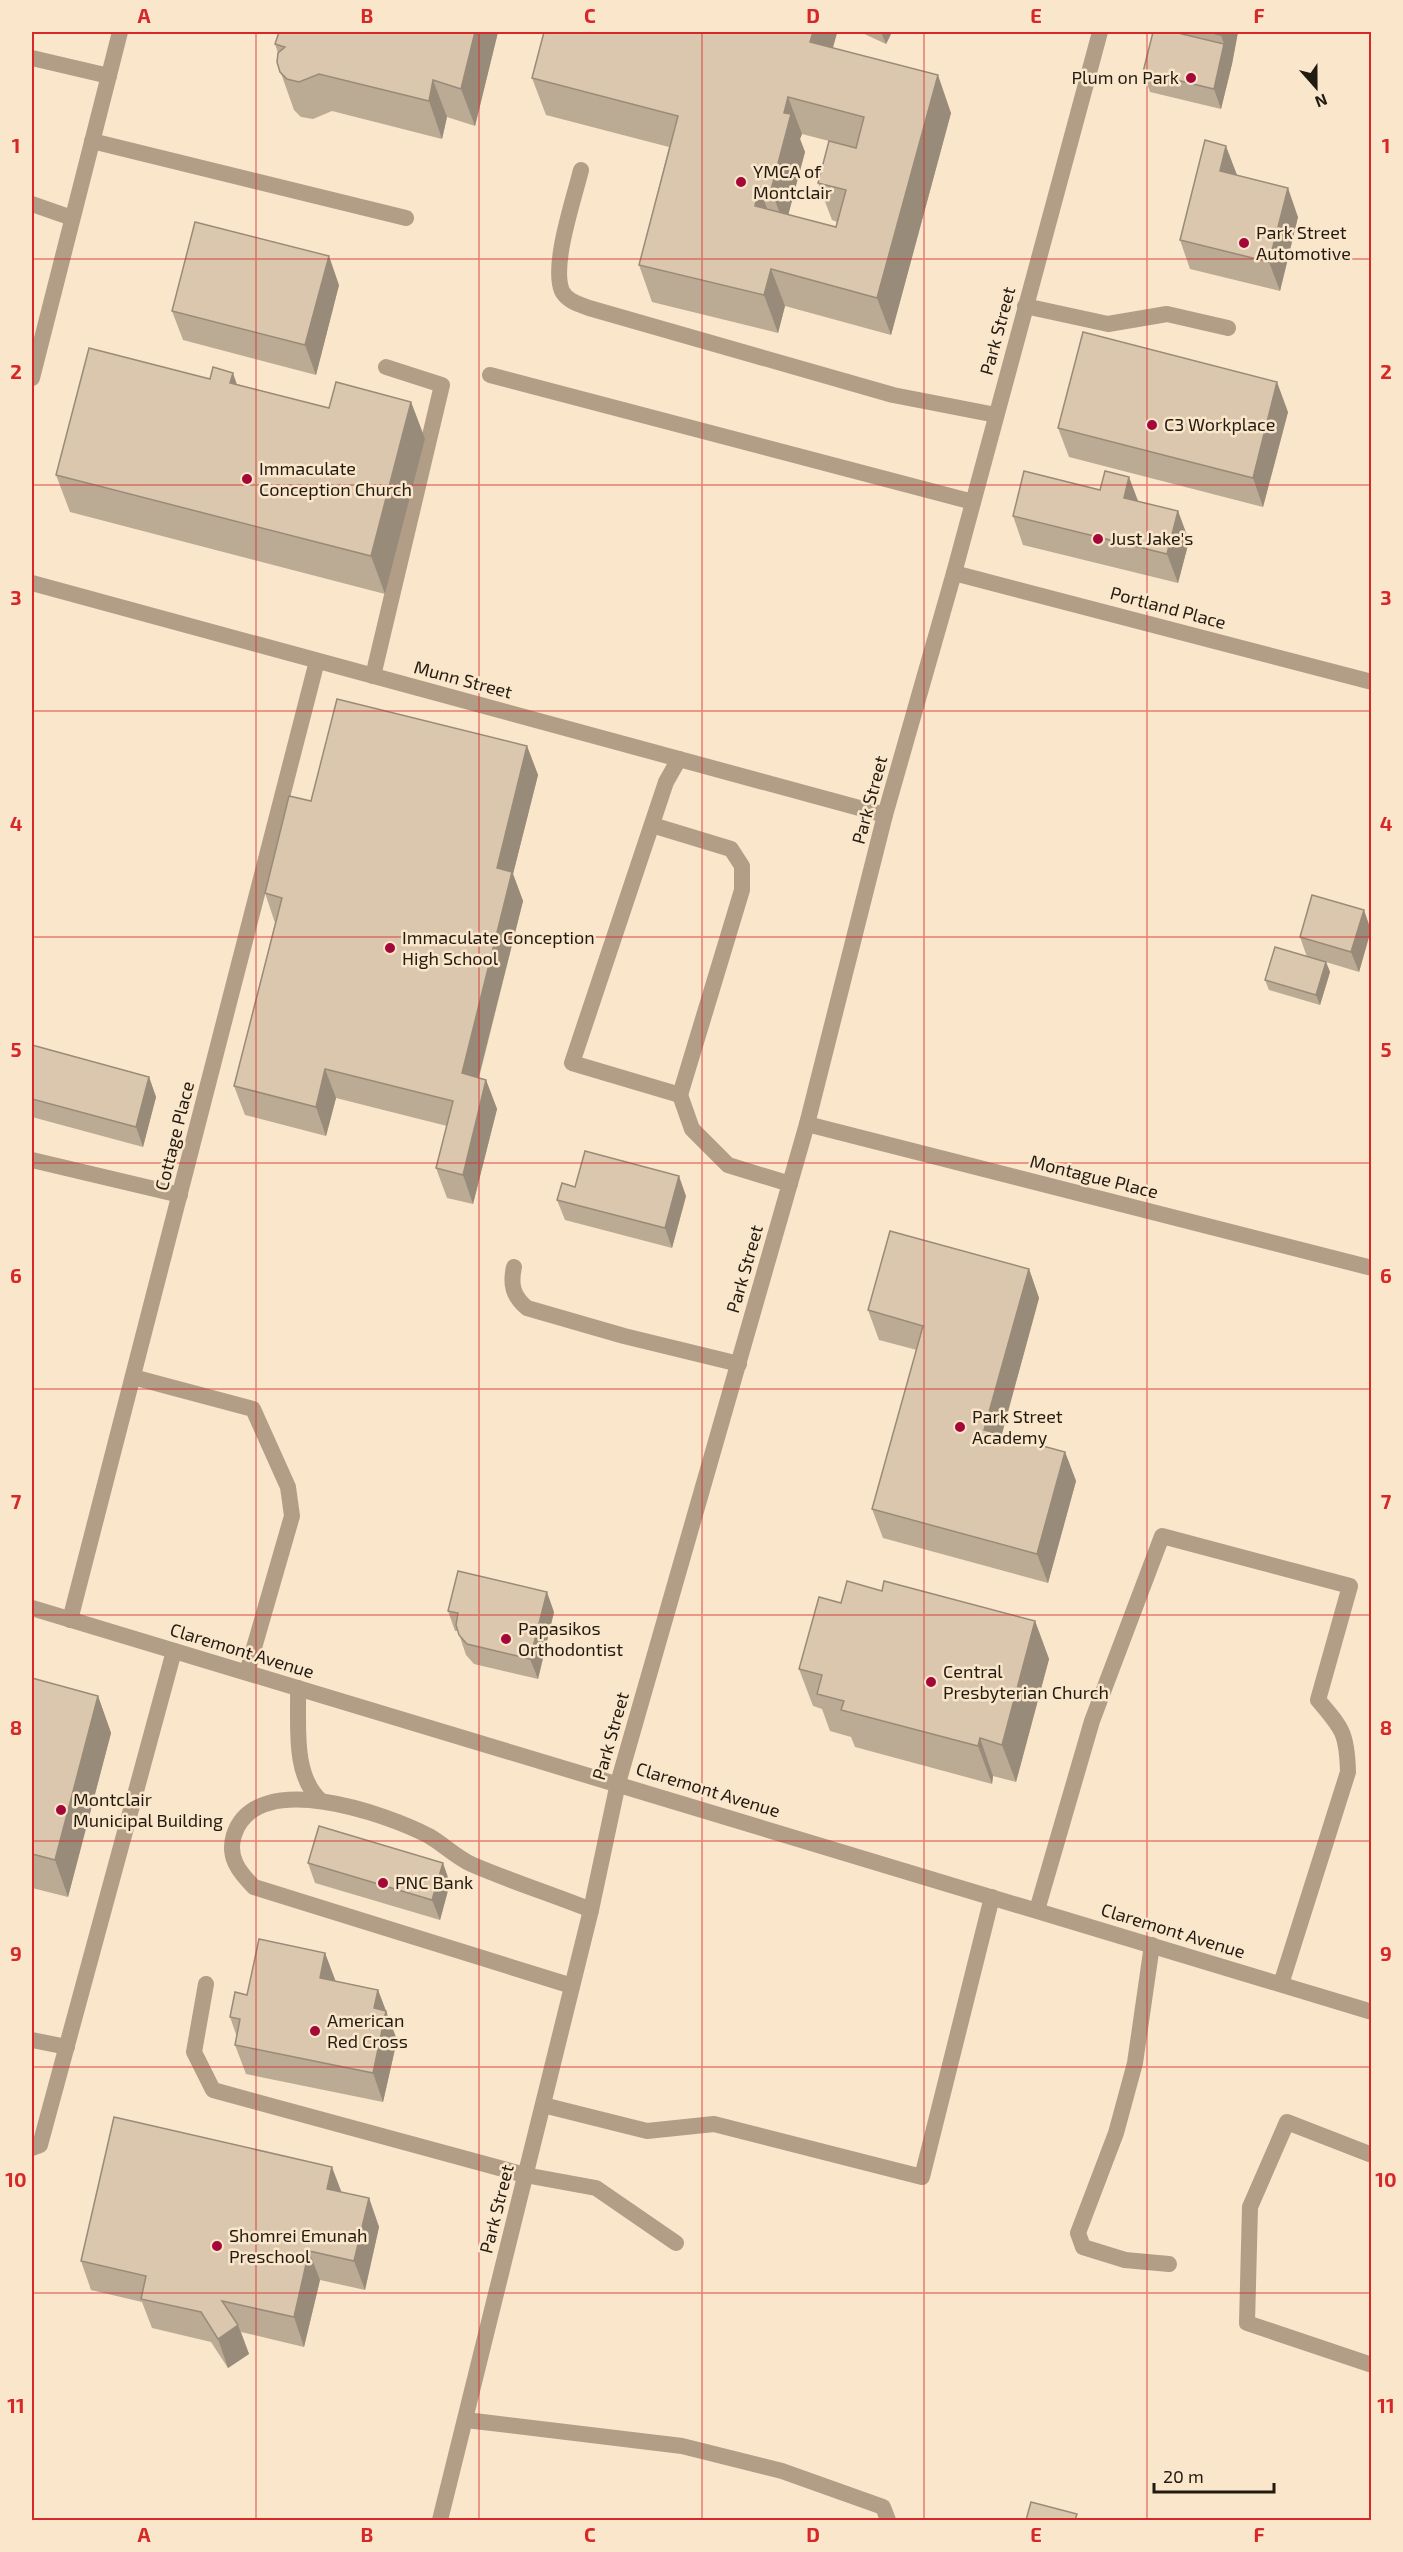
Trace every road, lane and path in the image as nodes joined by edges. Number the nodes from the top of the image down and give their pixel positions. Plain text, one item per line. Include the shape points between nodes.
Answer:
1 (120, 32) edge
2 (1100, 32) edge
3 (32, 58) edge
4 (108, 76) junction
5 (92, 141) junction
6 (581, 170) dead end
7 (32, 204) edge
8 (72, 218) junction
9 (406, 218) dead end
10 (1025, 306) junction
11 (1228, 328) dead end
12 (36, 339) edge
13 (386, 367) dead end
14 (490, 375) dead end
15 (32, 378) edge
16 (996, 415) junction
17 (973, 502) junction
18 (954, 573) junction
19 (32, 583) edge
20 (317, 661) junction
21 (373, 676) junction
22 (1371, 682) edge
23 (679, 759) junction
24 (885, 815) junction
25 (652, 825) junction
26 (680, 1095) junction
27 (807, 1124) junction
28 (32, 1160) edge
29 (790, 1184) junction
30 (180, 1195) junction
31 (514, 1267) dead end
32 (1371, 1268) edge
33 (738, 1364) junction
34 (133, 1377) junction
35 (32, 1608) edge
36 (70, 1620) junction
37 (174, 1651) junction
38 (247, 1672) junction
39 (298, 1688) junction
40 (618, 1783) junction
41 (321, 1801) junction
42 (992, 1897) junction
43 (591, 1910) junction
44 (1037, 1910) junction
45 (1152, 1945) junction
46 (206, 1984) dead end
47 (1281, 1984) junction
48 (572, 1986) junction
49 (1371, 2012) edge
50 (32, 2040) edge
51 (67, 2047) junction
52 (543, 2105) junction
53 (32, 2148) edge
54 (1371, 2155) edge
55 (525, 2175) junction
56 (676, 2242) dead end
57 (1169, 2264) dead end
58 (1371, 2365) edge
59 (466, 2420) junction
60 (440, 2520) edge
61 (888, 2520) edge

1 - 4 street
2 - 10 street, Park Street
3 - 4 street
4 - 5 street
5 - 8 street
5 - 9 street
6 - 16 street via 559,257 562,290 569,300 893,395
7 - 8 street
8 - 12 street
10 - 11 street via 1108,324 1167,314
10 - 16 street, Park Street
12 - 15 street
13 - 21 street via 442,386
14 - 17 street
16 - 17 street, Park Street
17 - 18 street, Park Street
18 - 22 street, Portland Place
18 - 24 street, Park Street
19 - 20 street, Munn Street
20 - 21 street, Munn Street
20 - 30 street, Cottage Place
21 - 23 street, Munn Street
23 - 24 street, Munn Street
23 - 25 street via 666,782
24 - 27 street, Park Street
25 - 26 street via 730,849 742,866 742,890
25 - 26 street via 572,1063
26 - 29 street via 692,1129 728,1165
27 - 29 street, Park Street
27 - 32 street, Montague Place
28 - 30 street
29 - 33 street, Park Street
30 - 34 street, Cottage Place
31 - 33 street via 515,1297 527,1308
33 - 40 street, Park Street
34 - 36 street, Cottage Place
34 - 38 street via 253,1409 288,1487 292,1516
35 - 36 street, Claremont Avenue
36 - 37 street, Claremont Avenue
37 - 38 street, Claremont Avenue
37 - 51 street
38 - 39 street, Claremont Avenue
39 - 40 street, Claremont Avenue
39 - 41 street via 304,1777
40 - 42 street, Claremont Avenue
40 - 43 street, Park Street
41 - 43 street via 378,1814 429,1836 468,1863
41 - 48 street via 271,1802 243,1819 231,1848 240,1872 254,1887
42 - 44 street, Claremont Avenue
42 - 52 street via 922,2177 714,2124 647,2131
43 - 48 street, Park Street
44 - 45 street, Claremont Avenue
44 - 47 street via 1092,1721 1162,1536 1350,1586 1318,1700 1339,1724 1347,1744 1348,1772
45 - 47 street, Claremont Avenue
45 - 57 street via 1135,2063 1116,2133 1078,2233 1083,2247 1125,2260
46 - 55 street via 194,2052 213,2090
47 - 49 street, Claremont Avenue
48 - 52 street, Park Street
50 - 51 street
51 - 53 street via 40,2145
52 - 55 street, Park Street
54 - 58 street via 1287,2122 1250,2207 1247,2323
55 - 56 street via 596,2188
55 - 59 street, Park Street
59 - 60 street, Park Street
59 - 61 street via 682,2446 782,2471 883,2507

